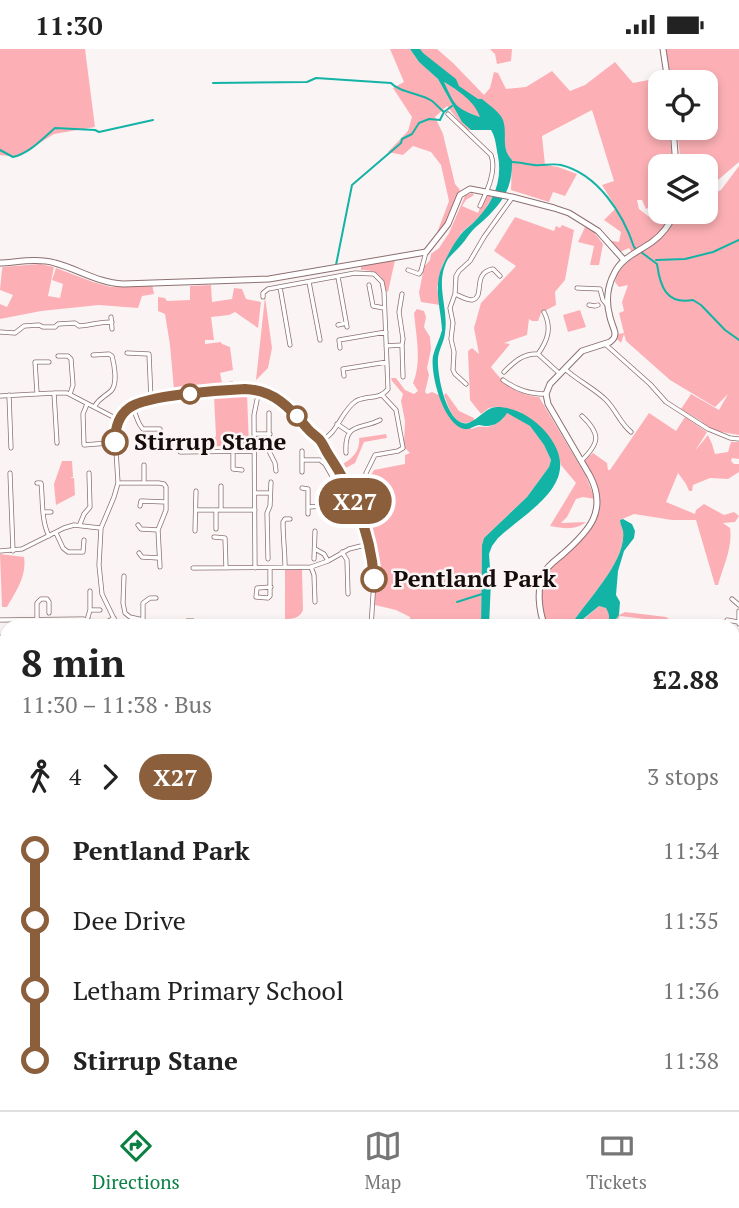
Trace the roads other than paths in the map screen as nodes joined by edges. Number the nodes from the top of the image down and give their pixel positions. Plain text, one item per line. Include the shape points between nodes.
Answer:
1 (663, 49) edge
2 (666, 70) edge
3 (448, 114) dead end
4 (489, 192) junction
5 (509, 197) junction
6 (480, 206) dead end
7 (668, 224) edge
8 (426, 252) junction
9 (624, 260) junction
10 (0, 263) edge
11 (408, 270) dead end
12 (322, 271) junction
13 (500, 276) dead end
14 (338, 277) junction
15 (323, 279) junction
16 (309, 282) junction
17 (280, 287) junction
18 (371, 288) dead end
19 (577, 288) dead end
20 (402, 294) dead end
21 (455, 294) junction
22 (262, 297) dead end
23 (603, 304) junction
24 (589, 305) dead end
25 (384, 307) junction
26 (544, 315) dead end
27 (338, 324) dead end
28 (112, 329) dead end
29 (0, 332) edge
30 (386, 332) junction
31 (312, 336) dead end
32 (339, 340) junction
33 (284, 341) dead end
34 (333, 341) dead end
35 (605, 344) junction
36 (402, 345) junction
37 (386, 346) junction
38 (340, 348) dead end
39 (127, 353) dead end
40 (538, 354) junction
41 (93, 355) dead end
42 (35, 356) dead end
43 (58, 356) dead end
44 (36, 362) junction
45 (49, 362) dead end
46 (387, 362) junction
47 (565, 369) junction
48 (504, 372) dead end
49 (560, 374) junction
50 (344, 376) dead end
51 (403, 377) dead end
52 (503, 380) dead end
53 (466, 384) dead end
54 (259, 390) junction
55 (35, 393) junction
56 (54, 393) junction
57 (546, 394) junction
58 (9, 395) junction
59 (70, 395) junction
60 (383, 395) junction
61 (0, 396) edge
62 (152, 399) junction
63 (87, 404) junction
64 (131, 406) junction
65 (94, 407) junction
66 (269, 414) dead end
67 (583, 418) dead end
68 (119, 420) junction
69 (377, 420) dead end
70 (337, 424) junction
71 (160, 429) dead end
72 (349, 432) junction
73 (631, 432) dead end
74 (254, 434) junction
75 (270, 434) junction
76 (739, 439) edge
77 (322, 440) junction
78 (57, 443) dead end
79 (108, 443) dead end
80 (11, 448) dead end
81 (233, 451) junction
82 (255, 451) junction
83 (302, 451) dead end
84 (180, 452) dead end
85 (346, 453) dead end
86 (302, 460) junction
87 (581, 461) junction
88 (144, 465) dead end
89 (242, 470) dead end
90 (276, 471) dead end
91 (302, 472) dead end
92 (10, 473) dead end
93 (89, 474) dead end
94 (364, 474) dead end
95 (271, 482) dead end
96 (37, 483) dead end
97 (118, 483) junction
98 (144, 483) junction
99 (221, 486) dead end
100 (302, 488) dead end
101 (196, 491) dead end
102 (255, 493) junction
103 (270, 493) junction
104 (140, 501) dead end
105 (166, 502) junction
106 (357, 504) junction
107 (341, 506) junction
108 (308, 507) junction
109 (196, 510) junction
110 (218, 510) junction
111 (255, 510) junction
112 (44, 512) junction
113 (51, 512) dead end
114 (308, 514) dead end
115 (290, 519) dead end
116 (341, 523) dead end
117 (80, 525) junction
118 (101, 528) junction
119 (139, 529) dead end
120 (216, 529) dead end
121 (158, 530) junction
122 (195, 531) dead end
123 (315, 531) dead end
124 (56, 532) junction
125 (49, 536) junction
126 (214, 537) dead end
127 (84, 540) dead end
128 (369, 544) junction
129 (315, 549) junction
130 (0, 551) edge
131 (13, 551) junction
132 (342, 552) junction
133 (140, 557) dead end
134 (160, 558) junction
135 (268, 559) dead end
136 (314, 559) dead end
137 (328, 561) junction
138 (160, 567) dead end
139 (312, 567) junction
140 (193, 568) dead end
141 (226, 568) junction
142 (256, 568) junction
143 (270, 568) junction
144 (285, 568) junction
145 (124, 576) dead end
146 (271, 587) junction
147 (90, 591) dead end
148 (348, 594) dead end
149 (156, 599) dead end
150 (732, 599) dead end
151 (315, 602) dead end
152 (739, 605) edge
153 (90, 610) junction
154 (100, 610) dead end
155 (49, 613) dead end
156 (114, 618) edge
157 (37, 619) joint
158 (50, 619) edge
159 (88, 619) edge
160 (139, 619) edge
161 (143, 619) edge
162 (372, 619) edge
163 (542, 619) edge

1 - 2 main road
3 - 4 street via 491,155
4 - 5 main road
4 - 6 street
4 - 8 main road via 470,189 460,195 448,224
5 - 9 main road via 559,210 589,225
5 - 21 street via 456,276
7 - 9 main road
8 - 11 street via 419,274
8 - 12 main road
9 - 23 main road via 612,276
10 - 12 main road via 46,261 123,284 269,279
12 - 15 street
13 - 21 street via 494,268 488,270 481,277 476,298
14 - 15 street
14 - 25 street via 374,274 382,282
14 - 27 street via 346,325
15 - 16 street
16 - 17 street
16 - 31 street via 319,337
17 - 22 street via 268,289
17 - 33 street via 290,342
18 - 25 street via 374,307
19 - 23 street via 600,289
20 - 36 street
21 - 53 street via 450,308 453,370
23 - 24 street
23 - 35 main road via 614,332
25 - 30 street
26 - 40 street via 548,334
28 - 29 street via 112,319 91,325 24,326 15,333
30 - 32 street
30 - 37 street
32 - 34 street
32 - 38 street
35 - 47 main road via 582,352
35 - 76 street via 666,402 708,429
36 - 37 street
36 - 51 street
37 - 46 street
39 - 62 street via 149,353
40 - 48 street via 523,356
40 - 49 street
41 - 65 street via 112,356 114,385
42 - 44 street
43 - 59 street via 71,359
44 - 45 street
44 - 55 street
46 - 50 street via 341,370
46 - 60 street via 388,387
47 - 49 main road
47 - 73 street via 604,398
49 - 57 main road
52 - 57 street via 530,394
54 - 62 street
54 - 74 street
54 - 77 street via 287,405
55 - 56 street
55 - 58 street
56 - 59 street
56 - 78 street
57 - 87 main road
58 - 61 street
58 - 80 street
59 - 63 street
60 - 70 street via 355,402
60 - 94 street via 397,411 403,448 375,455
62 - 64 street
63 - 65 street
63 - 79 street via 82,445
64 - 68 street
64 - 71 street via 143,429
65 - 68 street
66 - 75 street
67 - 87 street via 594,428 596,444
68 - 97 street via 115,434
69 - 72 street
70 - 72 street
70 - 77 street
72 - 85 street
74 - 75 street
74 - 82 street
75 - 90 street via 269,451
77 - 106 street
81 - 82 street
81 - 84 street
81 - 89 street via 233,469
82 - 102 street
83 - 86 street
86 - 91 street
86 - 107 street via 325,464 340,490
87 - 163 main road via 596,487 597,508 584,533 543,575
88 - 98 street
92 - 131 street
93 - 117 street via 90,507
95 - 103 street
96 - 112 street via 41,482
97 - 98 street
97 - 118 street
98 - 105 street via 164,484
99 - 110 street
100 - 108 street via 308,489
101 - 109 street
102 - 103 street
102 - 111 street
103 - 135 street
104 - 105 street
105 - 121 street
106 - 107 street
106 - 128 street
107 - 108 street
107 - 116 street
108 - 114 street
109 - 110 street
109 - 122 street
110 - 111 street
110 - 120 street
111 - 142 street
112 - 113 street
112 - 125 street
115 - 144 street via 283,522
117 - 118 street
117 - 124 street
118 - 156 street via 100,587
119 - 121 street
121 - 134 street
123 - 129 street
124 - 125 street
124 - 127 street via 68,552 83,552
125 - 131 street
126 - 141 street via 225,538
128 - 132 street
128 - 162 street via 374,580
129 - 136 street
129 - 137 street
130 - 131 street
132 - 137 street
132 - 148 street via 347,560
133 - 134 street
134 - 138 street
137 - 139 street
139 - 144 street
139 - 151 street
140 - 141 street
141 - 142 street
142 - 143 street
143 - 144 street
143 - 146 street
145 - 160 street via 125,613
146 - 146 street via 269,597 256,597 257,588
147 - 153 street
149 - 161 street via 144,603
150 - 152 street
153 - 154 street
153 - 159 street
155 - 157 street via 49,602 41,599
157 - 158 street

